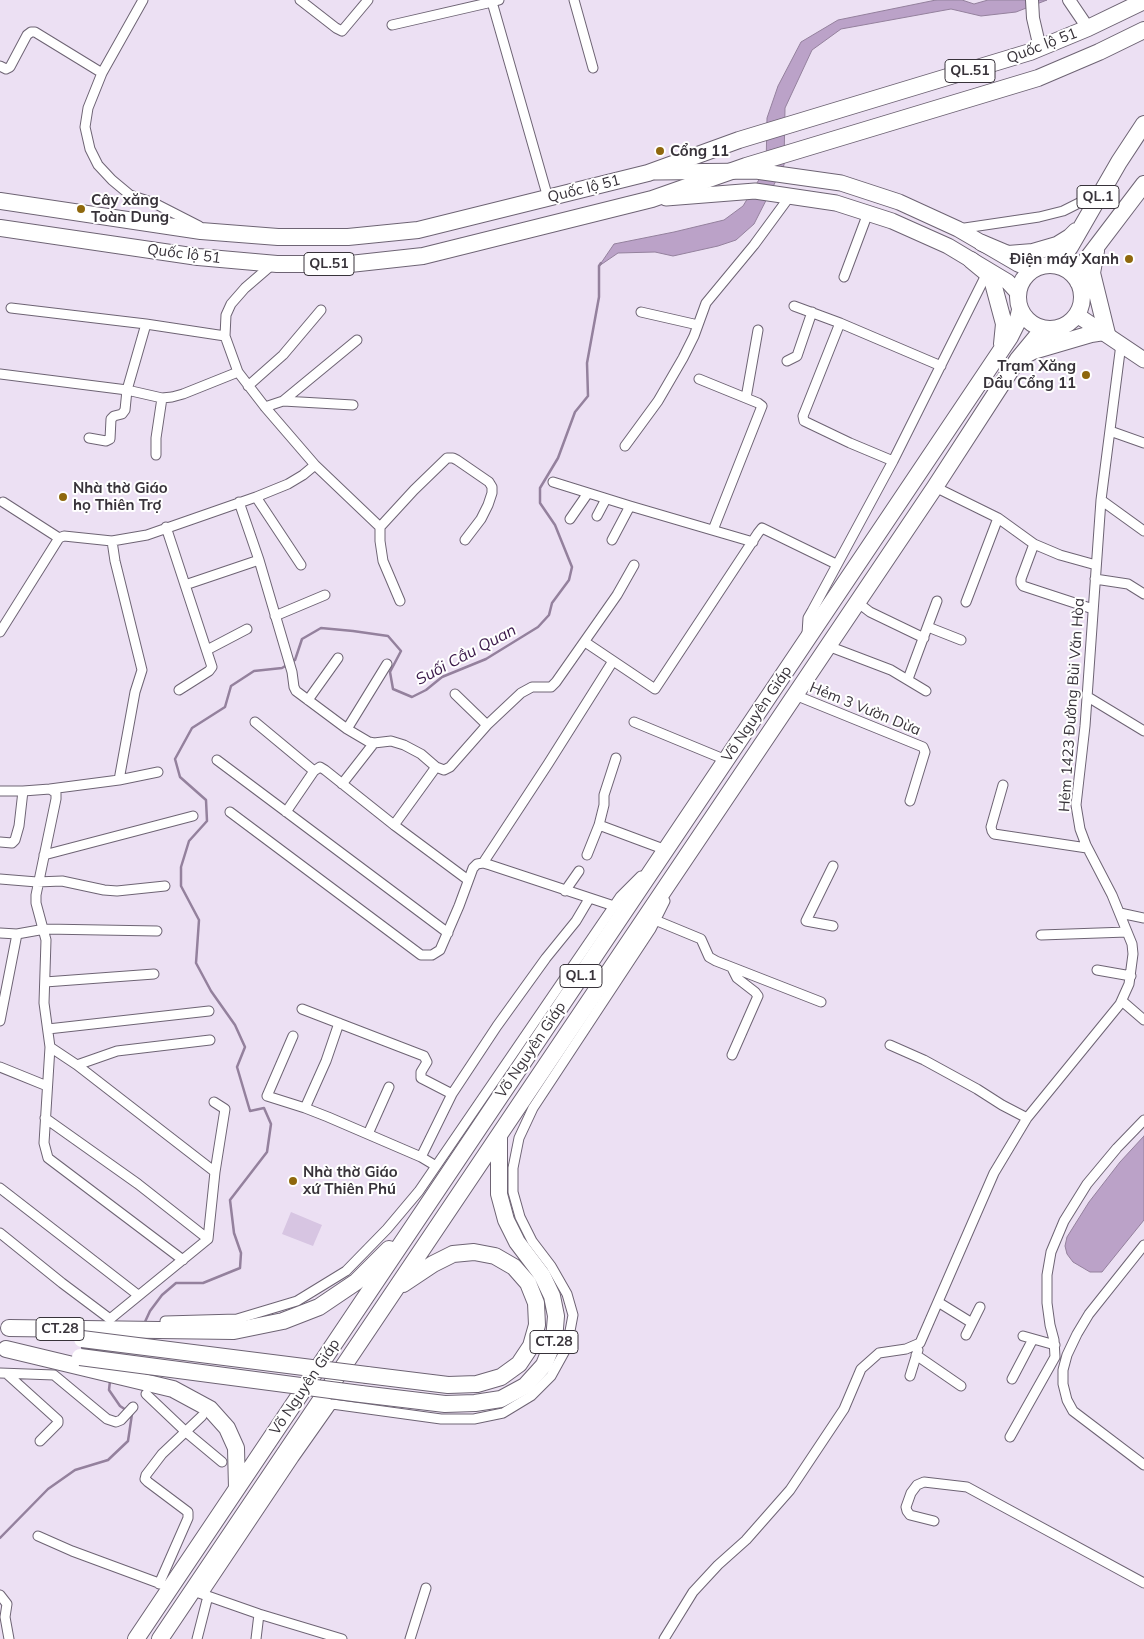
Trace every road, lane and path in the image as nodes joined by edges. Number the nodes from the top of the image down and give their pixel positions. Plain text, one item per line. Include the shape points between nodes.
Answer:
1 (143, 0) edge
2 (300, 0) edge
3 (368, 0) edge
4 (456, 0) edge
5 (574, 0) edge
6 (1032, 0) edge
7 (495, 1) edge
8 (1144, 1) edge
9 (1071, 3) edge
10 (458, 10) junction
11 (392, 26) dead end
12 (1088, 28) junction
13 (1144, 30) edge
14 (1040, 48) junction
15 (0, 66) edge
16 (593, 68) dead end
17 (102, 73) junction
18 (1144, 124) edge
19 (751, 168) junction
20 (694, 177) junction
21 (1144, 184) edge
22 (1102, 192) junction
23 (786, 195) junction
24 (548, 198) junction
25 (0, 201) edge
26 (868, 213) junction
27 (1087, 218) junction
28 (0, 228) edge
29 (958, 229) junction
30 (208, 231) junction
31 (982, 243) junction
32 (1099, 244) junction
33 (971, 260) junction
34 (274, 263) junction
35 (1042, 267) junction
36 (987, 273) junction
37 (844, 277) dead end
38 (1078, 282) junction
39 (1018, 293) junction
40 (794, 306) dead end
41 (11, 308) dead end
42 (321, 310) dead end
43 (1020, 310) junction
44 (641, 312) dead end
45 (812, 312) junction
46 (1077, 315) junction
47 (840, 323) junction
48 (146, 324) junction
49 (698, 325) junction
50 (758, 330) dead end
51 (1050, 330) junction
52 (1105, 333) junction
53 (224, 336) junction
54 (357, 340) dead end
55 (1121, 344) junction
56 (1001, 350) junction
57 (1018, 359) junction
58 (1144, 360) edge
59 (787, 361) dead end
60 (941, 366) junction
61 (238, 372) junction
62 (0, 374) edge
63 (699, 378) dead end
64 (248, 386) junction
65 (127, 390) junction
66 (162, 398) junction
67 (746, 398) junction
68 (284, 401) junction
69 (353, 405) dead end
70 (265, 407) junction
71 (1110, 431) junction
72 (89, 438) dead end
73 (1144, 443) edge
74 (625, 446) dead end
75 (156, 455) dead end
76 (893, 461) junction
77 (315, 465) junction
78 (553, 482) dead end
79 (935, 487) junction
80 (588, 494) junction
81 (256, 497) junction
82 (606, 499) junction
83 (1101, 500) junction
84 (3, 502) dead end
85 (239, 502) junction
86 (630, 506) junction
87 (597, 516) dead end
88 (998, 518) junction
89 (570, 519) dead end
90 (166, 527) junction
91 (380, 527) junction
92 (713, 530) junction
93 (1144, 532) edge
94 (59, 538) junction
95 (112, 540) junction
96 (465, 540) dead end
97 (612, 540) dead end
98 (752, 542) junction
99 (1034, 544) junction
100 (259, 560) junction
101 (836, 564) junction
102 (634, 565) dead end
103 (1096, 565) junction
104 (301, 566) dead end
105 (1095, 579) junction
106 (185, 585) junction
107 (1144, 594) edge
108 (325, 595) dead end
109 (400, 601) dead end
110 (937, 601) dead end
111 (857, 602) junction
112 (966, 602) dead end
113 (1093, 609) junction
114 (276, 616) junction
115 (928, 627) junction
116 (248, 629) dead end
117 (0, 632) edge
118 (807, 638) junction
119 (924, 638) junction
120 (961, 640) dead end
121 (585, 642) junction
122 (828, 646) junction
123 (207, 650) junction
124 (338, 658) dead end
125 (613, 661) junction
126 (387, 664) dead end
127 (908, 679) junction
128 (179, 690) dead end
129 (926, 691) dead end
130 (454, 694) dead end
131 (795, 695) junction
132 (1088, 697) junction
133 (308, 700) junction
134 (255, 722) dead end
135 (634, 722) dead end
136 (487, 725) junction
137 (1142, 726) edge
138 (347, 729) junction
139 (374, 743) junction
140 (616, 758) dead end
141 (217, 760) dead end
142 (726, 760) junction
143 (436, 767) junction
144 (314, 771) junction
145 (158, 772) dead end
146 (119, 780) junction
147 (342, 784) junction
148 (1003, 785) dead end
149 (50, 788) junction
150 (0, 790) edge
151 (23, 791) junction
152 (910, 801) dead end
153 (230, 812) dead end
154 (286, 812) junction
155 (193, 816) dead end
156 (394, 825) junction
157 (599, 825) junction
158 (0, 842) edge
159 (1087, 848) junction
160 (664, 852) junction
161 (688, 853) junction
162 (44, 855) junction
163 (587, 855) dead end
164 (483, 863) junction
165 (833, 866) dead end
166 (579, 872) dead end
167 (0, 879) edge
168 (468, 880) junction
169 (37, 882) junction
170 (165, 886) dead end
171 (565, 891) junction
172 (589, 899) junction
173 (614, 906) junction
174 (1120, 914) junction
175 (1144, 918) edge
176 (655, 920) junction
177 (832, 926) dead end
178 (44, 929) junction
179 (157, 931) dead end
180 (1127, 932) junction
181 (0, 933) edge
182 (448, 933) junction
183 (17, 934) junction
184 (1041, 935) dead end
185 (732, 968) junction
186 (1097, 970) dead end
187 (154, 974) dead end
188 (1131, 976) junction
189 (45, 982) junction
190 (1122, 1001) junction
191 (2, 1002) edge
192 (821, 1002) dead end
193 (302, 1010) dead end
194 (209, 1011) dead end
195 (1144, 1020) edge
196 (0, 1022) edge
197 (339, 1024) junction
198 (48, 1028) junction
199 (294, 1036) dead end
200 (210, 1040) dead end
201 (890, 1045) dead end
202 (50, 1047) junction
203 (732, 1055) dead end
204 (77, 1065) junction
205 (0, 1067) edge
206 (48, 1086) junction
207 (389, 1087) dead end
208 (452, 1094) junction
209 (214, 1102) dead end
210 (305, 1108) junction
211 (45, 1118) junction
212 (1027, 1118) junction
213 (1144, 1120) edge
214 (368, 1134) junction
215 (499, 1135) junction
216 (421, 1157) junction
217 (436, 1166) junction
218 (215, 1172) junction
219 (0, 1188) edge
220 (0, 1233) edge
221 (208, 1239) junction
222 (404, 1240) junction
223 (1144, 1245) edge
224 (183, 1260) junction
225 (395, 1290) junction
226 (138, 1295) junction
227 (938, 1302) junction
228 (980, 1307) dead end
229 (972, 1323) junction
230 (161, 1326) junction
231 (4, 1328) edge
232 (966, 1335) dead end
233 (1023, 1336) dead end
234 (1033, 1339) junction
235 (920, 1343) junction
236 (1055, 1345) junction
237 (3, 1348) edge
238 (916, 1356) junction
239 (4, 1374) edge
240 (910, 1376) dead end
241 (1012, 1379) dead end
242 (961, 1386) dead end
243 (146, 1394) dead end
244 (133, 1407) dead end
245 (202, 1416) dead end
246 (186, 1432) junction
247 (1010, 1437) dead end
248 (40, 1441) dead end
249 (222, 1462) dead end
250 (1144, 1465) edge
251 (237, 1488) junction
252 (934, 1521) dead end
253 (38, 1536) dead end
254 (1144, 1583) edge
255 (165, 1585) junction
256 (426, 1588) dead end
257 (202, 1594) junction
258 (0, 1595) edge
259 (258, 1614) junction
260 (9, 1639) edge
261 (136, 1639) edge
262 (160, 1639) edge
263 (197, 1639) edge
264 (256, 1639) edge
265 (342, 1639) edge
266 (410, 1639) edge
267 (664, 1639) edge

1 - 17 street
2 - 3 street via 342,31
4 - 10 street
5 - 16 street
6 - 14 street
7 - 10 street
7 - 24 street
8 - 12 highway, Quốc lộ 51 / QL.51
9 - 12 street
10 - 11 street
12 - 14 highway, Quốc lộ 51 / QL.51
13 - 19 highway, Quốc lộ 51 / QL.51 via 1038,78 798,150
14 - 20 highway, Quốc lộ 51 / QL.51 via 739,140
15 - 17 street via 10,67 27,35 35,32
17 - 30 street via 88,108 85,127 98,165 130,195 154,203
18 - 22 highway, QL.1
19 - 20 highway, Quốc lộ 51 / QL.51
19 - 29 main road via 841,183 899,202
20 - 23 main road
20 - 24 highway, Quốc lộ 51 / QL.51 via 648,172
20 - 34 highway, Quốc lộ 51 / QL.51 via 652,199 423,256 350,264
21 - 32 highway, QL.1
22 - 27 highway, QL.1
22 - 29 street via 1063,211 1022,221
23 - 26 main road via 836,203
23 - 49 street via 754,245 708,300
24 - 30 highway, Quốc lộ 51 / QL.51 via 418,230 348,238
25 - 30 highway, Quốc lộ 51 / QL.51
26 - 33 main road via 948,246
26 - 37 street
27 - 31 highway via 1070,237 1045,249 1008,254
27 - 35 highway, QL.1 via 1062,257
28 - 34 highway, Quốc lộ 51 / QL.51 via 198,257
29 - 31 main road
31 - 35 main road via 1027,268
32 - 38 highway, QL.1 via 1081,269
32 - 52 highway via 1092,273
33 - 36 highway
33 - 39 main road via 1008,282
34 - 53 street via 231,304 226,315
35 - 38 highway via 1066,269
35 - 39 highway, QL.1 via 1027,274
36 - 56 highway via 994,282 1004,324
36 - 60 street
38 - 46 highway via 1082,305
39 - 43 highway, QL.1
40 - 45 street
41 - 48 street
42 - 64 street via 283,355
43 - 51 highway via 1029,322
43 - 56 highway, Võ Nguyên Giáp / QL.1 via 1013,332
44 - 49 street
45 - 47 street
45 - 59 street via 796,356
46 - 51 highway, QL.1 via 1070,323
46 - 52 main road
47 - 60 street
47 - 76 street via 803,416 804,421
48 - 53 street
48 - 65 street
49 - 74 street via 658,402
50 - 67 street
51 - 57 highway, Võ Nguyên Giáp / QL.1 via 1037,336
52 - 55 main road
52 - 57 highway via 1034,351
53 - 61 street
54 - 68 street
55 - 58 main road
55 - 71 street, Hẻm 1423 Đường Bùi Văn Hòa
56 - 118 highway, Võ Nguyên Giáp / QL.1
57 - 79 highway, Võ Nguyên Giáp / QL.1
60 - 76 street
61 - 64 street
61 - 66 street via 183,394
62 - 65 street
63 - 67 street
64 - 70 street
65 - 66 street
65 - 72 street via 122,414 111,419 110,439
66 - 75 street
67 - 92 street via 758,403 762,409
68 - 69 street
68 - 70 street
70 - 77 street
71 - 73 street
71 - 83 street, Hẻm 1423 Đường Bùi Văn Hòa
76 - 101 street
77 - 81 street via 288,484
77 - 91 street
78 - 80 street
79 - 88 street
79 - 111 highway, Võ Nguyên Giáp / QL.1
80 - 82 street
80 - 89 street
81 - 85 street
81 - 104 street
82 - 86 street
82 - 87 street
83 - 93 street
83 - 103 street, Hẻm 1423 Đường Bùi Văn Hòa
84 - 94 street
85 - 90 street
85 - 100 street
86 - 92 street
86 - 97 street
88 - 99 street
88 - 112 street
90 - 95 street
90 - 106 street
91 - 96 street via 441,463 453,458 492,487 481,519
91 - 109 street via 383,561
92 - 98 street
94 - 95 street
94 - 117 street
95 - 146 street via 142,670
98 - 101 street via 762,528
98 - 125 street via 658,687 652,688
99 - 103 street
99 - 113 street via 1021,578 1023,586
100 - 106 street
100 - 114 street
101 - 118 street via 808,618
102 - 121 street
103 - 105 street, Hẻm 1423 Đường Bùi Văn Hòa
105 - 107 street via 1128,584
105 - 113 street, Hẻm 1423 Đường Bùi Văn Hòa
106 - 123 street
108 - 114 street
110 - 115 street
111 - 119 street via 870,612
111 - 122 highway, Võ Nguyên Giáp / QL.1
113 - 132 street, Hẻm 1423 Đường Bùi Văn Hòa
114 - 133 street via 294,687
115 - 119 street
115 - 120 street
116 - 123 street
118 - 142 highway, Võ Nguyên Giáp / QL.1
119 - 127 street
121 - 125 street
121 - 136 street via 551,686 532,687 521,693
122 - 127 street
122 - 131 highway, Võ Nguyên Giáp / QL.1
123 - 128 street via 212,667 209,672
124 - 133 street
125 - 164 street
126 - 138 street
127 - 129 street
130 - 136 street
131 - 152 street, Hẻm 3 Vườn Dừa via 923,747
131 - 161 highway, Võ Nguyên Giáp / QL.1
132 - 137 street
132 - 159 street, Hẻm 1423 Đường Bùi Văn Hòa via 1076,805
133 - 138 street
134 - 144 street
135 - 142 street
136 - 143 street via 450,766 444,770
138 - 139 street
139 - 143 street via 392,741 404,744
139 - 147 street
140 - 157 street via 604,795
141 - 154 street
142 - 160 highway, Võ Nguyên Giáp / QL.1
143 - 156 street
144 - 147 street via 325,770
144 - 154 street
145 - 146 street
146 - 149 street
147 - 156 street
148 - 159 street via 991,827 994,834
149 - 151 street
149 - 162 street via 56,793 56,799
150 - 151 street
151 - 158 street via 15,840 12,843
153 - 182 street via 421,955 432,955 440,950
154 - 182 street
155 - 162 street
156 - 168 street
157 - 160 street
157 - 163 street
159 - 174 street, Hẻm 1423 Đường Bùi Văn Hòa
160 - 173 street
160 - 222 highway, Võ Nguyên Giáp / QL.1
161 - 176 street
161 - 215 highway, Võ Nguyên Giáp / QL.1
162 - 169 street
164 - 168 street via 476,864
164 - 171 street
165 - 177 street via 806,921
166 - 171 street
167 - 169 street
168 - 182 street
169 - 170 street via 62,881 117,891
169 - 178 street via 36,902
171 - 172 street
172 - 173 street
172 - 208 street
173 - 217 street
174 - 175 street
174 - 180 street, Hẻm 1423 Đường Bùi Văn Hòa
176 - 185 street via 701,939 709,957
176 - 257 street via 533,1108 519,1138 513,1168 513,1192 520,1217 567,1294 573,1316 567,1347 551,1376 531,1396 503,1413 474,1420 441,1419 332,1404
178 - 179 street
178 - 183 street
178 - 189 street
180 - 184 street
180 - 188 street, Hẻm 1423 Đường Bùi Văn Hòa via 1133,954
181 - 183 street
183 - 191 street
185 - 192 street
185 - 203 street via 737,978 758,996
186 - 188 street
187 - 189 street
188 - 190 street, Hẻm 1423 Đường Bùi Văn Hòa
189 - 198 street
190 - 195 street
190 - 212 street, Hẻm 1423 Đường Bùi Văn Hòa
191 - 196 street
193 - 197 street
194 - 198 street
197 - 208 street via 424,1056 427,1062 421,1078
197 - 210 street
198 - 202 street
199 - 210 street via 266,1096
200 - 204 street via 117,1051
201 - 212 street via 924,1060
202 - 204 street
202 - 206 street
204 - 218 street
205 - 206 street
206 - 211 street
207 - 214 street
208 - 216 street
209 - 218 street via 225,1109
210 - 214 street
211 - 221 street
211 - 224 street via 44,1143 48,1158
212 - 227 street, Hẻm 1423 Đường Bùi Văn Hòa via 994,1173
213 - 236 street via 1087,1184 1064,1221 1051,1252 1047,1303
214 - 216 street
215 - 225 highway, Võ Nguyên Giáp / QL.1
215 - 237 highway, CT.28, bridge via 499,1194 506,1220 517,1242 542,1275 552,1296 556,1316 554,1340 544,1366 525,1386 501,1399 445,1404
216 - 217 street
217 - 230 street via 387,1229 346,1271 298,1301 237,1319
218 - 221 street
219 - 226 street
220 - 226 street via 110,1319
221 - 224 street
222 - 230 highway, CT.28 via 389,1248 356,1282 319,1307 283,1321 234,1331
222 - 251 highway, Võ Nguyên Giáp / QL.1
223 - 250 street via 1077,1334 1067,1355 1063,1384 1066,1400 1073,1411
224 - 226 street
225 - 231 highway, CT.28, bridge via 453,1254 474,1252 495,1256 514,1267 531,1290 536,1303 537,1325 531,1346 519,1364 501,1377 476,1384 448,1384
225 - 257 highway, Võ Nguyên Giáp / QL.1
227 - 229 street
227 - 235 street, Hẻm 1423 Đường Bùi Văn Hòa
228 - 229 street
229 - 232 street
230 - 231 highway, CT.28 via 112,1331
233 - 234 street
234 - 236 street
234 - 241 street
235 - 238 street, Hẻm 1423 Đường Bùi Văn Hòa
235 - 267 street via 906,1350 878,1353 861,1369 844,1409 790,1490 746,1540 693,1592
236 - 247 street via 1055,1357
237 - 251 highway, CT.28 via 173,1389 210,1409 227,1428 236,1448
238 - 240 street, Hẻm 1423 Đường Bùi Văn Hòa
238 - 242 street
239 - 244 street via 54,1375 107,1419 116,1422
239 - 248 street via 58,1420
243 - 246 street
245 - 246 street
246 - 249 street
246 - 255 street via 162,1454 146,1479 188,1512
251 - 255 highway, Võ Nguyên Giáp / QL.1
252 - 254 street via 910,1515 906,1507 917,1485 924,1482 967,1487
253 - 255 street
255 - 261 highway, Võ Nguyên Giáp / QL.1
256 - 266 street
257 - 259 street
257 - 262 highway, Võ Nguyên Giáp / QL.1
257 - 263 street
258 - 260 street via 7,1604 5,1617
259 - 264 street
259 - 265 street

